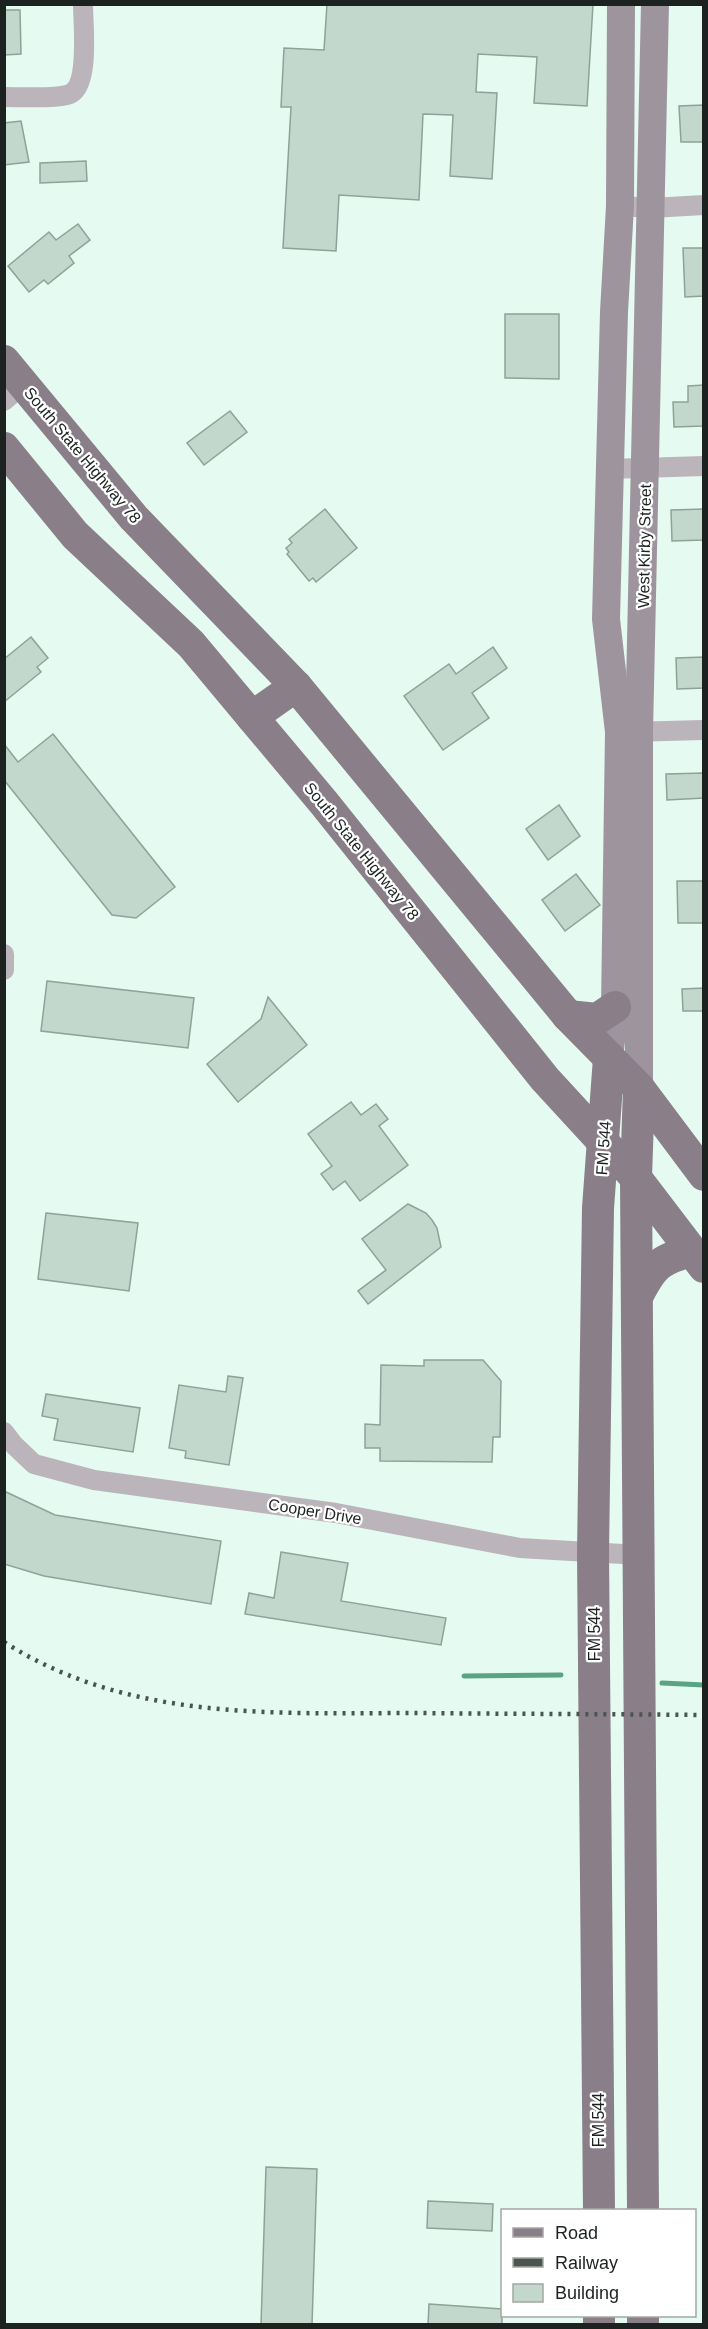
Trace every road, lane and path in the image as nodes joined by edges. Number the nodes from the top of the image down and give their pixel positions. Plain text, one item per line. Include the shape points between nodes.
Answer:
1 (83, 4) edge
2 (621, 4) edge
3 (655, 4) edge
4 (4, 97) edge
5 (704, 205) edge
6 (621, 206) junction
7 (651, 208) junction
8 (11, 382) edge
9 (4, 448) edge
10 (704, 466) edge
11 (645, 467) junction
12 (609, 469) junction
13 (296, 686) junction
14 (252, 717) junction
15 (704, 730) edge
16 (629, 732) junction
17 (4, 954) edge
18 (4, 970) edge
19 (615, 1007) junction
20 (568, 1016) junction
21 (609, 1058) junction
22 (639, 1088) junction
23 (603, 1143) junction
24 (704, 1175) edge
25 (636, 1178) junction
26 (698, 1259) edge
27 (637, 1297) junction
28 (4, 1432) edge
29 (593, 1553) junction
30 (640, 1555) junction
31 (597, 1974) junction
32 (642, 1974) junction
33 (598, 2209) edge
34 (643, 2209) edge

1 - 4 street via 84,73 79,85 71,94 60,96
2 - 6 main road, West Kirby Street
3 - 7 main road, West Kirby Street
5 - 7 street
6 - 7 street
6 - 12 main road, West Kirby Street
7 - 11 main road, West Kirby Street
8 - 13 main road, South State Highway 78 via 134,518
9 - 14 main road, South State Highway 78 via 75,535 192,644
10 - 11 street
11 - 12 street
11 - 16 main road, West Kirby Street
12 - 16 main road, West Kirby Street via 606,620
13 - 14 main road
13 - 20 main road, South State Highway 78
14 - 23 main road, South State Highway 78 via 545,1079
15 - 16 street
16 - 19 main road, West Kirby Street
16 - 22 main road, West Kirby Street
17 - 18 street
19 - 20 main road via 597,1019
19 - 21 main road, West Kirby Street
20 - 21 main road, South State Highway 78
21 - 22 main road, South State Highway 78
21 - 23 main road, FM 544 / FM 544
22 - 24 main road, South State Highway 78
22 - 25 main road, FM 544 / FM 544
23 - 25 main road, South State Highway 78
23 - 29 main road, FM 544 / FM 544 via 598,1208
25 - 26 main road, South State Highway 78
25 - 27 main road, FM 544 / FM 544
26 - 27 main road via 671,1256 654,1267
27 - 30 main road, FM 544 / FM 544
28 - 29 street, Cooper Drive via 34,1464 94,1480 336,1513 520,1548
29 - 30 street, Cooper Drive
29 - 31 main road, FM 544 / FM 544
30 - 32 main road, FM 544 / FM 544
31 - 32 main road
31 - 33 main road, FM 544 / FM 544
32 - 34 main road, FM 544 / FM 544

